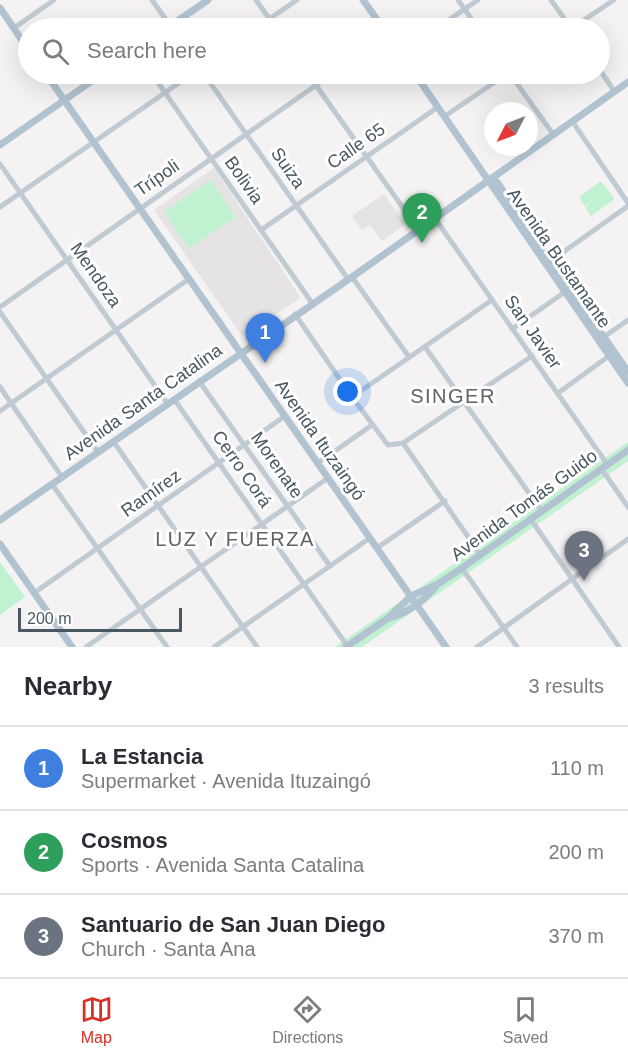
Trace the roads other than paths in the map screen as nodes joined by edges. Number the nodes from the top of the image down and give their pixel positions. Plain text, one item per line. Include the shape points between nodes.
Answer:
1 (54, 0) edge
2 (152, 0) edge
3 (208, 0) edge
4 (256, 0) edge
5 (297, 0) edge
6 (363, 0) edge
7 (458, 0) edge
8 (478, 0) edge
9 (551, 0) edge
10 (614, 0) edge
11 (0, 8) edge
12 (465, 9) junction
13 (28, 18) edge
14 (164, 18) edge
15 (184, 18) edge
16 (269, 18) edge
17 (271, 18) edge
18 (376, 18) edge
19 (452, 18) edge
20 (471, 18) edge
21 (564, 18) edge
22 (587, 18) edge
23 (18, 25) edge
24 (14, 28) junction
25 (18, 34) edge
26 (628, 82) edge
27 (53, 84) edge
28 (87, 84) edge
29 (159, 84) edge
30 (177, 84) edge
31 (211, 84) edge
32 (422, 84) edge
33 (494, 84) edge
34 (516, 84) edge
35 (609, 84) edge
36 (316, 85) joint
37 (614, 91) junction
38 (165, 92) junction
39 (64, 100) junction
40 (438, 107) junction
41 (445, 116) junction
42 (572, 121) junction
43 (246, 134) junction
44 (553, 134) junction
45 (93, 142) junction
46 (0, 145) edge
47 (367, 157) junction
48 (211, 158) junction
49 (0, 164) edge
50 (489, 179) junction
51 (21, 193) junction
52 (628, 204) edge
53 (297, 206) junction
54 (0, 207) edge
55 (511, 207) junction
56 (140, 208) junction
57 (434, 217) junction
58 (417, 229) junction
59 (261, 230) junction
60 (67, 260) junction
61 (552, 260) junction
62 (350, 278) junction
63 (189, 279) junction
64 (565, 292) junction
65 (492, 300) junction
66 (312, 303) junction
67 (0, 309) edge
68 (295, 314) junction
69 (628, 320) edge
70 (512, 329) junction
71 (116, 330) junction
72 (604, 337) junction
73 (425, 347) junction
74 (241, 352) junction
75 (532, 356) junction
76 (609, 356) junction
77 (409, 357) junction
78 (628, 372) edge
79 (47, 378) junction
80 (199, 381) junction
81 (628, 382) edge
82 (0, 387) edge
83 (558, 393) junction
84 (352, 398) junction
85 (171, 401) junction
86 (465, 401) junction
87 (11, 403) junction
88 (0, 411) edge
89 (285, 416) junction
90 (372, 425) junction
91 (113, 441) junction
92 (403, 443) junction
93 (244, 445) junction
94 (628, 450) edge
95 (98, 452) junction
96 (219, 463) junction
97 (318, 463) junction
98 (604, 466) junction
99 (62, 477) junction
100 (328, 478) junction
101 (52, 483) junction
102 (445, 501) junction
103 (158, 506) junction
104 (287, 506) junction
105 (628, 507) edge
106 (541, 510) junction
107 (530, 518) junction
108 (0, 520) edge
109 (262, 524) junction
110 (370, 538) junction
111 (628, 539) edge
112 (0, 544) edge
113 (377, 548) junction
114 (97, 549) junction
115 (480, 554) junction
116 (330, 566) junction
117 (201, 567) junction
118 (462, 568) junction
119 (573, 578) junction
120 (304, 584) junction
121 (438, 584) junction
122 (34, 593) junction
123 (411, 596) junction
124 (418, 606) junction
125 (140, 609) junction
126 (388, 618) junction
127 (243, 627) junction
128 (504, 628) junction
129 (347, 646) edge
130 (72, 647) edge
131 (86, 647) edge
132 (167, 647) edge
133 (214, 647) edge
134 (257, 647) edge
135 (446, 647) edge
136 (477, 647) edge
137 (517, 647) edge
138 (619, 647) edge

1 - 13 street
2 - 14 street
3 - 15 main road
4 - 16 street
5 - 17 street
6 - 18 main road
7 - 12 street
8 - 12 street
9 - 21 street
10 - 22 street
11 - 24 main road
12 - 19 street
12 - 20 street
23 - 24 street
24 - 25 main road
26 - 37 main road, Avenida Santa Catalina
27 - 39 main road, Avenida Ituzaingó
28 - 39 main road
29 - 38 street, Bolivia
30 - 38 street
31 - 43 street, Suiza
32 - 40 main road, Avenida Bustamante
33 - 41 street
34 - 44 street
35 - 37 street
36 - 43 street, Trípoli
36 - 47 street
37 - 42 main road, Avenida Santa Catalina
38 - 45 street
38 - 48 street, Bolivia
39 - 45 main road, Avenida Ituzaingó
39 - 46 main road
40 - 41 main road, Avenida Bustamante
40 - 47 street, Calle 65
41 - 50 main road, Avenida Bustamante
42 - 44 main road, Avenida Santa Catalina
42 - 52 street
43 - 48 street, Trípoli
43 - 53 street, Suiza
44 - 50 main road, Avenida Santa Catalina
45 - 51 street
45 - 56 main road, Avenida Ituzaingó
47 - 53 street, Calle 65
47 - 58 street
48 - 56 street, Trípoli
48 - 59 street, Bolivia
49 - 51 street, Mendoza
50 - 55 main road, Avenida Bustamante via 497,182
50 - 57 main road, Avenida Santa Catalina
51 - 54 street
51 - 60 street, Mendoza
52 - 61 street
53 - 59 street, Calle 65
53 - 62 street, Suiza
55 - 61 main road, Avenida Bustamante
55 - 64 main road, Avenida Bustamante
56 - 60 street, Trípoli
56 - 63 main road, Avenida Ituzaingó
57 - 58 main road, Avenida Santa Catalina
57 - 65 street, San Javier
58 - 62 main road, Avenida Santa Catalina
59 - 66 street, Bolivia
60 - 67 street, Trípoli
60 - 71 street, Mendoza
61 - 72 main road, Avenida Bustamante
62 - 66 main road, Avenida Santa Catalina
62 - 77 street, Suiza
63 - 71 street
63 - 74 main road, Avenida Ituzaingó
64 - 70 street
64 - 76 main road, Avenida Bustamante
65 - 70 street, San Javier
65 - 73 street
66 - 68 main road, Avenida Santa Catalina
67 - 79 street
68 - 74 main road, Avenida Santa Catalina
68 - 84 street
69 - 72 street
70 - 75 street, San Javier
71 - 79 street
71 - 85 street, Mendoza
72 - 78 main road, Avenida Bustamante
73 - 77 street
73 - 86 street
74 - 80 main road, Avenida Santa Catalina
74 - 89 main road, Avenida Ituzaingó
75 - 83 street, San Javier
75 - 86 street
76 - 81 main road, Avenida Bustamante
76 - 83 street
77 - 84 street
79 - 87 street
79 - 95 street
80 - 85 main road, Avenida Santa Catalina
80 - 93 street, Morenate
82 - 87 street
83 - 98 street, San Javier
84 - 90 street
85 - 91 main road, Avenida Santa Catalina
85 - 96 street, Cerro Corá
86 - 92 street
86 - 106 street
87 - 88 street
87 - 99 street
89 - 93 street, Ramírez
89 - 97 main road, Avenida Ituzaingó
90 - 92 street via 388,445
90 - 97 street
91 - 95 main road, Avenida Santa Catalina
91 - 103 street
92 - 102 street
93 - 96 street, Ramírez
93 - 104 street, Morenate
94 - 98 main road, Avenida Tomás Guido
95 - 99 main road, Avenida Santa Catalina
96 - 103 street, Ramírez
96 - 109 street, Cerro Corá
97 - 100 main road, Avenida Ituzaingó
98 - 105 street, San Javier
98 - 106 main road, Avenida Tomás Guido
99 - 101 main road, Avenida Santa Catalina
100 - 104 street
100 - 110 main road, Avenida Ituzaingó
101 - 108 main road, Avenida Santa Catalina
101 - 114 street
102 - 113 street
102 - 115 street
103 - 114 street, Ramírez
103 - 117 street
104 - 109 street
104 - 116 street, Morenate
106 - 107 main road, Avenida Tomás Guido
107 - 115 main road, Avenida Tomás Guido
107 - 119 street
109 - 117 street
109 - 120 street, Cerro Corá
110 - 113 main road, Avenida Ituzaingó
110 - 116 street
111 - 119 street
112 - 122 main road
113 - 123 main road, Avenida Ituzaingó
114 - 122 street, Ramírez
114 - 125 street
115 - 118 main road, Avenida Tomás Guido
116 - 120 street
117 - 125 street
117 - 127 street
118 - 121 main road, Avenida Tomás Guido
118 - 128 street
119 - 128 street
119 - 138 street
120 - 127 street
120 - 129 street, Cerro Corá
121 - 123 main road, Avenida Tomás Guido
121 - 124 main road, Avenida Tomás Guido
122 - 130 main road
123 - 124 main road, Avenida Ituzaingó
123 - 126 main road, Avenida Tomás Guido
124 - 126 main road, Avenida Tomás Guido
124 - 135 main road, Avenida Ituzaingó
125 - 131 street
125 - 132 street
126 - 129 main road, Avenida Tomás Guido
127 - 133 street
127 - 134 street
128 - 136 street
128 - 137 street

